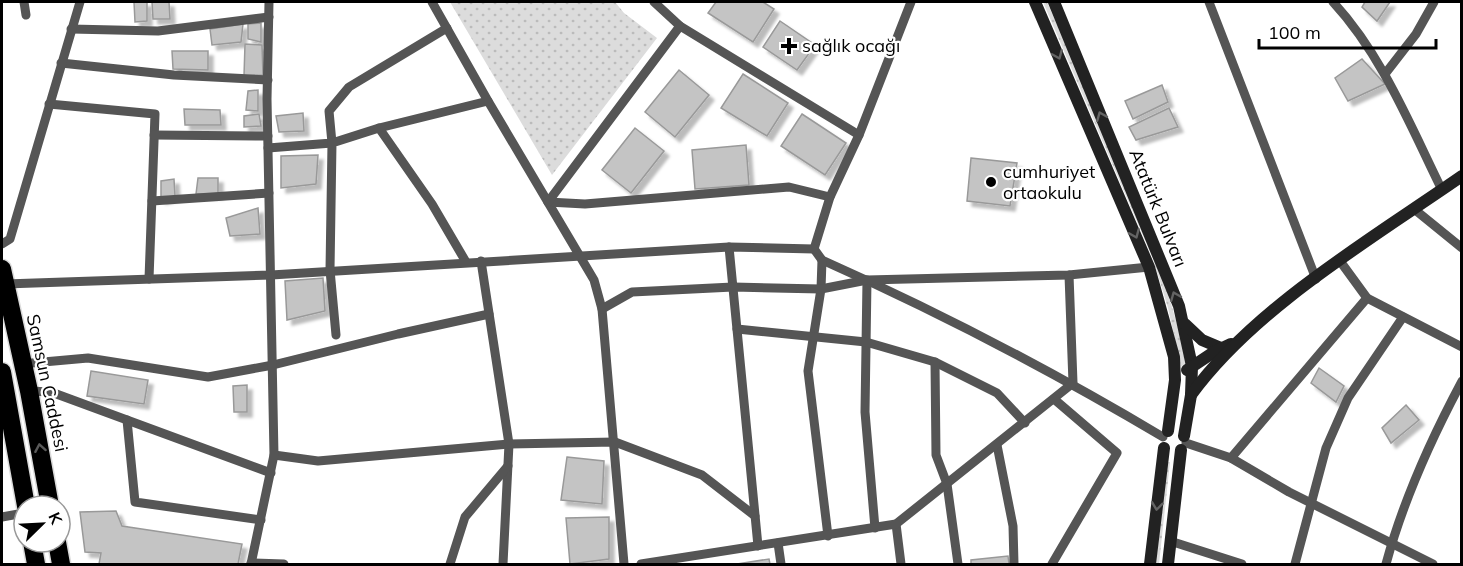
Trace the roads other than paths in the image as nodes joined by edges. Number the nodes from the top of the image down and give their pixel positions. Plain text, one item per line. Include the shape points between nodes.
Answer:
1 (24, 2) edge
2 (80, 2) edge
3 (269, 2) edge
4 (432, 2) edge
5 (654, 2) edge
6 (911, 2) edge
7 (1035, 2) edge
8 (1054, 2) edge
9 (1209, 2) edge
10 (1333, 2) edge
11 (1434, 2) edge
12 (26, 15) dead end
13 (269, 17) junction
14 (680, 26) junction
15 (447, 28) junction
16 (71, 29) junction
17 (61, 63) junction
18 (1385, 74) junction
19 (267, 80) junction
20 (488, 101) junction
21 (50, 104) junction
22 (379, 128) junction
23 (154, 135) junction
24 (859, 135) junction
25 (268, 136) junction
26 (332, 143) junction
27 (268, 148) junction
28 (1461, 176) edge
29 (1442, 190) junction
30 (269, 193) junction
31 (830, 197) junction
32 (152, 201) junction
33 (548, 202) junction
34 (1414, 209) junction
35 (2, 244) edge
36 (729, 247) junction
37 (1461, 248) edge
38 (814, 249) junction
39 (581, 258) junction
40 (822, 260) junction
41 (481, 261) junction
42 (1340, 261) junction
43 (466, 262) junction
44 (1149, 267) junction
45 (330, 270) junction
46 (271, 274) junction
47 (1070, 276) junction
48 (3, 277) edge
49 (149, 279) junction
50 (1316, 279) junction
51 (867, 280) junction
52 (733, 287) junction
53 (821, 289) junction
54 (1367, 298) junction
55 (602, 309) junction
56 (489, 314) junction
57 (1403, 317) junction
58 (1185, 324) junction
59 (737, 329) junction
60 (336, 335) dead end
61 (813, 336) junction
62 (867, 342) junction
63 (1235, 342) junction
64 (1461, 347) edge
65 (1221, 348) junction
66 (935, 362) junction
67 (21, 364) junction
68 (273, 365) junction
69 (1192, 366) junction
70 (2, 372) edge
71 (1175, 380) junction
72 (1461, 381) edge
73 (1073, 383) junction
74 (29, 392) junction
75 (1191, 395) junction
76 (1054, 399) junction
77 (127, 420) junction
78 (1025, 423) junction
79 (1165, 439) junction
80 (615, 442) junction
81 (1184, 443) junction
82 (509, 444) junction
83 (997, 446) junction
84 (274, 455) junction
85 (1231, 458) junction
86 (508, 466) junction
87 (271, 473) junction
88 (947, 484) junction
89 (24, 494) edge
90 (48, 494) edge
91 (1311, 503) junction
92 (755, 516) junction
93 (261, 520) junction
94 (896, 524) junction
95 (875, 528) junction
96 (828, 536) junction
97 (1170, 542) junction
98 (778, 543) junction
99 (1392, 543) junction
100 (758, 546) junction
101 (251, 564) edge
102 (284, 564) edge
103 (450, 564) edge
104 (503, 564) edge
105 (624, 564) edge
106 (641, 564) edge
107 (781, 564) edge
108 (901, 564) edge
109 (958, 564) edge
110 (1014, 564) edge
111 (1052, 564) edge
112 (1150, 564) edge
113 (1168, 564) edge
114 (1242, 564) edge
115 (1295, 564) edge
116 (1386, 564) edge
117 (1433, 564) edge

1 - 12 street
2 - 16 street
3 - 13 street
4 - 15 street
5 - 14 street
6 - 24 street
7 -> 44 main road
58 -> 8 main road, Atatürk Bulvarı
9 - 50 street
10 - 18 street
11 - 18 street via 1416,34
13 - 16 street via 158,31
13 - 19 street
14 - 24 street
14 - 33 street
15 - 20 street
15 - 26 street via 350,87 329,111
16 - 17 street
17 - 19 street
17 - 21 street
18 - 29 street
19 - 25 street
20 - 22 street
20 - 33 street
21 - 23 street via 155,114
21 - 35 street via 10,239
22 - 26 street
22 - 43 street via 432,204
23 - 25 street
23 - 32 street
24 - 31 street
25 - 27 street
26 - 27 street
26 - 45 street
27 - 30 street
28 - 29 main road
29 - 34 main road
30 - 32 street
30 - 46 street
31 - 33 street via 789,186 585,204
31 - 38 street
32 - 49 street
33 - 39 street
34 - 37 street
34 - 42 main road
36 - 38 street
36 - 39 street
36 - 52 street
38 - 40 street
39 - 41 street
39 - 55 street via 594,280
40 - 51 street
40 - 53 street
41 - 43 street
41 - 56 street
42 - 50 main road
42 - 54 street
43 - 45 street
44 - 47 street
44 - 71 main road via 1170,334
45 - 46 street
45 - 60 street
46 - 49 street
46 - 68 street
47 - 51 street
47 - 73 street
48 - 49 street
48 - 67 highway, Samsun Caddesi
50 - 63 main road
51 - 53 street
51 - 62 street
51 - 73 street
52 - 53 street
52 - 55 street via 632,292
52 - 59 street
53 - 61 street
54 - 57 street
54 - 85 street
55 - 80 street
56 - 68 street
56 - 82 street
57 - 64 street
57 - 91 street via 1348,398 1326,448
58 - 65 main road via 1202,340
58 - 69 main road, Atatürk Bulvarı
59 - 61 street
59 - 92 street
61 - 62 street
61 - 96 street via 808,371
62 - 66 street
62 - 95 street via 865,412
63 - 65 main road
63 - 75 main road
65 - 69 main road
66 - 78 street via 997,393
66 - 88 street via 936,454
67 - 68 street via 88,358 208,377
67 - 74 highway, Samsun Caddesi
68 - 84 street
69 - 71 main road
69 - 75 main road, Atatürk Bulvarı
70 - 89 highway
71 - 79 main road
72 - 99 street via 1433,436
73 - 76 street
73 - 79 street
74 - 77 street via 51,392
90 -> 74 highway, Samsun Caddesi
75 - 81 main road, Atatürk Bulvarı
76 - 78 street
76 - 111 street via 1117,453
77 - 87 street
77 - 93 street via 135,502
78 - 83 street
79 - 81 main road via 1179,430
79 - 81 main road via 1170,453
79 -> 112 main road
80 - 82 street
80 - 92 street via 702,475
80 - 105 street
81 - 85 street
81 - 97 main road, Atatürk Bulvarı
82 - 84 street via 318,460
82 - 86 street
83 - 88 street
83 - 110 street via 1013,526
84 - 87 street
85 - 91 street
86 - 103 street via 465,517
86 - 104 street
87 - 93 street
88 - 94 street
88 - 109 street
91 - 99 street
91 - 115 street
92 - 100 street
93 - 101 street
94 - 95 street
94 - 108 street
95 - 96 street
96 - 98 street
97 - 113 main road, Atatürk Bulvarı
97 - 114 street
98 - 100 street
98 - 107 street
99 - 116 street
99 - 117 street
100 - 106 street
101 - 102 street

